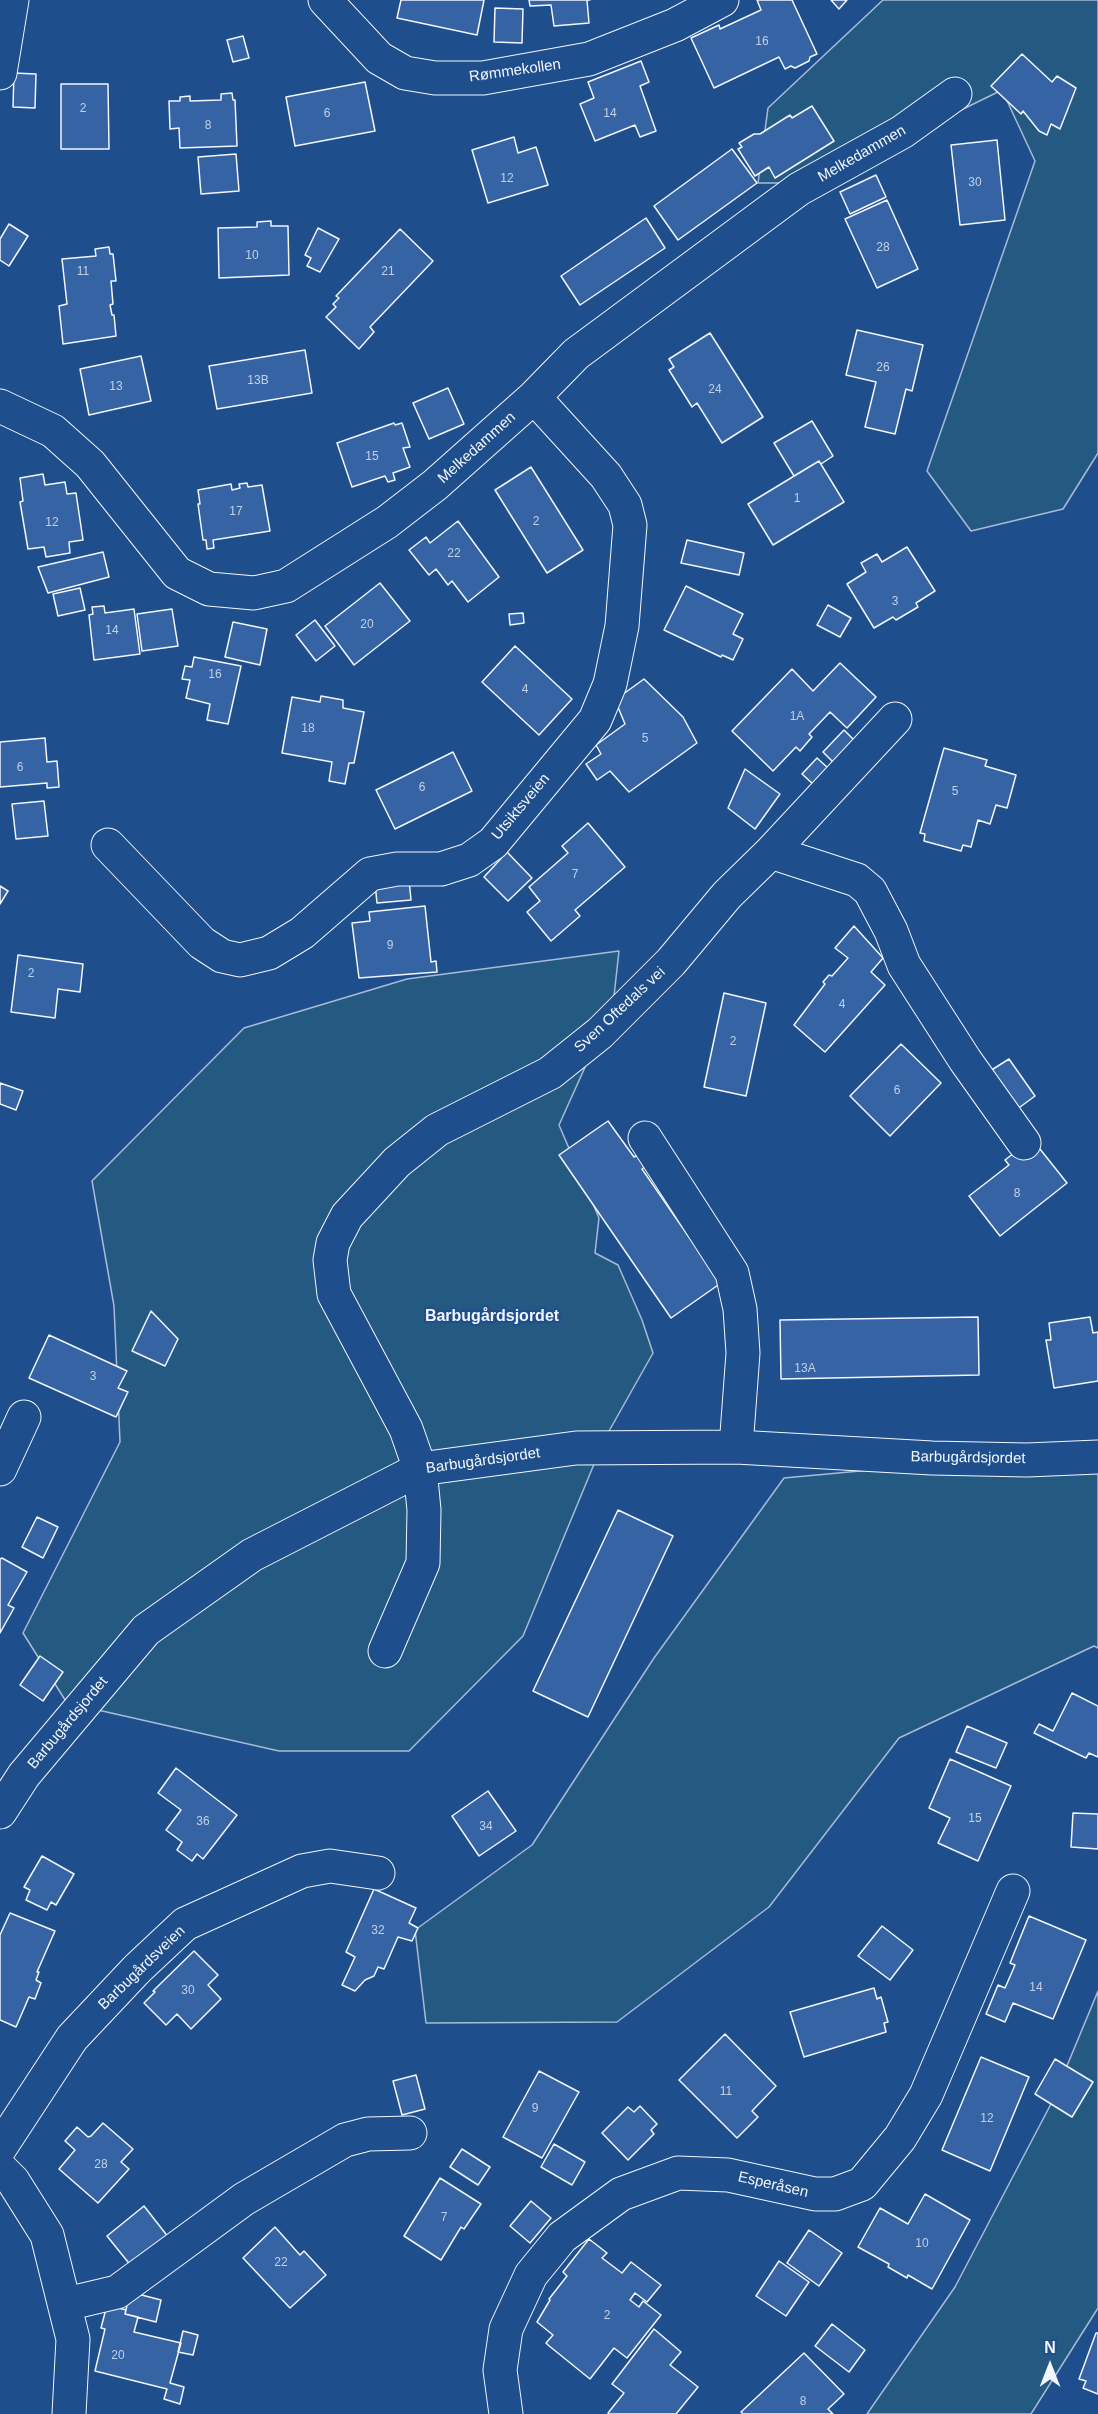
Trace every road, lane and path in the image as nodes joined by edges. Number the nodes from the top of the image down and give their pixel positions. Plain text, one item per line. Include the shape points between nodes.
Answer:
1 (12, 0) edge
2 (325, 0) edge
3 (722, 0) edge
4 (0, 73) edge
5 (955, 94) dead end
6 (534, 397) junction
7 (0, 406) edge
8 (895, 719) dead end
9 (108, 845) dead end
10 (771, 852) junction
11 (645, 1138) dead end
12 (1024, 1143) dead end
13 (24, 1417) dead end
14 (736, 1447) junction
15 (1098, 1457) edge
16 (0, 1469) edge
17 (420, 1469) junction
18 (385, 1651) dead end
19 (0, 1812) edge
20 (378, 1873) dead end
21 (1013, 1891) dead end
22 (410, 2133) dead end
23 (0, 2148) edge
24 (0, 2168) edge
25 (64, 2301) junction
26 (69, 2414) edge
27 (507, 2414) edge

1 - 4 street
2 - 3 street, Rømmekollen via 380,58 405,73 435,78 483,78 590,59 675,25
5 - 6 street, Melkedammen via 902,132 799,189 576,354
6 - 7 street, Melkedammen via 387,522 286,586 254,593 209,589 177,573 90,464 53,431
6 - 9 street, Utsiktsveien via 606,476 625,505 630,525 622,626 610,684 595,720 493,843 469,860 441,869 397,869 370,874 302,933 269,953 240,960 222,956 202,943
8 - 10 street, Sven Oftedals vei
10 - 12 street via 857,880 870,891 904,965
10 - 17 street, Sven Oftedals vei via 727,895 671,963 600,1033 550,1073 437,1130 397,1162 347,1216 330,1260 334,1294 406,1429
11 - 14 street via 732,1273 740,1309 743,1353
13 - 16 street
14 - 15 street, Barbugårdsjordet via 932,1458
14 - 17 street, Barbugårdsjordet via 576,1448
17 - 18 street, Sven Oftedals vei via 423,1563
17 - 19 street, Barbugårdsjordet via 252,1555 146,1630 24,1775
20 - 23 street, Barbugårdsveien via 330,1866 302,1871 185,1924 72,2038
21 - 27 street, Esperåsen via 926,2095 900,2138 862,2184 835,2194 815,2194 728,2175 678,2173 621,2194 562,2237 531,2275 506,2329 500,2370
22 - 25 street via 368,2134 345,2140 244,2199 117,2292
24 - 25 street via 13,2181 47,2235
25 - 26 street via 73,2339

